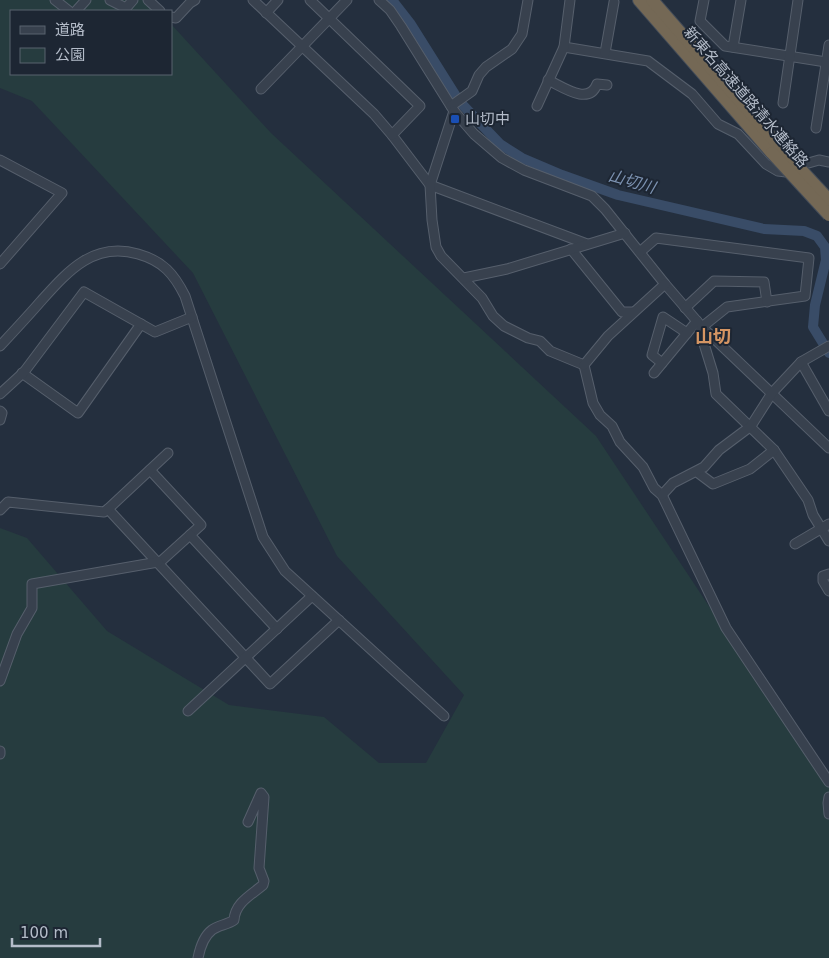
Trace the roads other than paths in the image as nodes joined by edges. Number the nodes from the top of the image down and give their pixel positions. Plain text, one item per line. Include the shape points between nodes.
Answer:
1 (55, 0) edge
2 (86, 0) edge
3 (110, 0) edge
4 (133, 0) edge
5 (148, 0) edge
6 (253, 0) edge
7 (278, 0) edge
8 (310, 0) edge
9 (347, 0) edge
10 (379, 0) edge
11 (528, 0) edge
12 (570, 0) edge
13 (639, 0) edge
14 (652, 0) edge
15 (704, 0) edge
16 (740, 0) edge
17 (798, 0) edge
18 (191, 1) edge
19 (614, 2) dead end
20 (68, 10) edge
21 (77, 10) edge
22 (159, 10) edge
23 (266, 12) junction
24 (172, 18) edge
25 (329, 18) junction
26 (829, 45) edge
27 (302, 47) junction
28 (564, 47) junction
29 (733, 47) junction
30 (606, 53) junction
31 (790, 56) junction
32 (826, 62) junction
33 (548, 80) junction
34 (607, 85) dead end
35 (261, 89) dead end
36 (783, 103) dead end
37 (824, 105) edge
38 (537, 106) dead end
39 (454, 107) junction
40 (816, 128) dead end
41 (392, 135) junction
42 (776, 150) junction
43 (0, 160) edge
44 (829, 162) edge
45 (430, 185) junction
46 (829, 200) edge
47 (829, 215) edge
48 (625, 233) junction
49 (587, 244) junction
50 (571, 249) junction
51 (640, 252) junction
52 (0, 264) edge
53 (464, 278) junction
54 (665, 284) junction
55 (767, 302) junction
56 (685, 308) junction
57 (633, 312) junction
58 (192, 317) junction
59 (141, 324) junction
60 (699, 324) junction
61 (687, 333) junction
62 (0, 346) edge
63 (829, 346) edge
64 (801, 362) junction
65 (662, 363) junction
66 (584, 364) junction
67 (22, 373) junction
68 (654, 373) dead end
69 (772, 393) junction
70 (0, 394) edge
71 (0, 410) edge
72 (829, 411) edge
73 (0, 420) edge
74 (751, 426) junction
75 (829, 448) edge
76 (774, 450) junction
77 (168, 453) dead end
78 (150, 470) junction
79 (697, 472) junction
80 (662, 495) junction
81 (108, 509) junction
82 (0, 510) edge
83 (825, 525) edge
84 (190, 535) junction
85 (829, 540) edge
86 (795, 544) dead end
87 (159, 563) junction
88 (829, 574) edge
89 (829, 591) edge
90 (312, 596) junction
91 (338, 620) junction
92 (277, 629) junction
93 (246, 658) junction
94 (0, 681) edge
95 (188, 711) dead end
96 (444, 716) dead end
97 (828, 777) edge
98 (829, 797) edge
99 (829, 814) edge
100 (248, 822) dead end
101 (198, 958) edge

1 - 20 street
2 - 21 street
3 - 4 street via 126,8
5 - 22 street
6 - 23 street
7 - 23 street
8 - 25 street
9 - 25 street
10 - 39 street via 390,10
11 - 39 street via 522,34 512,49 486,67 472,91
12 - 28 street
13 - 42 highway, 新東名高速道路清水連絡路
14 - 42 highway, 新東名高速道路清水連絡路
15 - 29 street via 700,21 725,46
16 - 29 street
17 - 31 street
18 - 24 street via 176,18
19 - 30 street
23 - 27 street
25 - 27 street
25 - 41 street via 420,106
26 - 32 street
27 - 35 street
27 - 41 street
28 - 30 street
28 - 33 street
29 - 31 street
30 - 44 street via 648,61 692,94 718,124 738,134 766,164 778,171 786,172 819,160
31 - 32 street
31 - 36 street
32 - 37 street
33 - 34 street via 581,95 589,95 597,84
33 - 38 street
37 - 40 street
39 - 45 street
39 - 48 street via 474,134 502,158 592,196
41 - 45 street
42 - 46 highway, 新東名高速道路清水連絡路, bridge
42 - 47 highway, 新東名高速道路清水連絡路, bridge
43 - 52 street via 62,193
45 - 49 street
45 - 53 street via 436,247
48 - 49 street
48 - 51 street
49 - 50 street
50 - 53 street via 507,269
50 - 57 street via 622,312
51 - 54 street
51 - 55 street via 656,238 809,258 804,296
53 - 66 street via 504,326 540,341 550,351
54 - 56 street
54 - 57 street
55 - 56 street via 764,282 714,281
55 - 60 street via 727,307
56 - 60 street
57 - 66 street
58 - 59 street via 155,332
58 - 62 street via 175,277 162,265 132,252 103,252 65,274
58 - 90 street via 263,537 285,571
59 - 67 street via 84,292
59 - 67 street via 78,412
60 - 61 street
60 - 69 street
60 - 74 street via 716,394
61 - 65 street
61 - 65 street via 663,317 652,355
63 - 64 street
64 - 69 street
64 - 72 street
65 - 68 street
66 - 80 street via 593,403 600,415 612,426 620,442
67 - 70 street
69 - 74 street
69 - 75 street
71 - 73 street
74 - 76 street
74 - 79 street
76 - 79 street via 750,469 713,484
76 - 83 street via 808,500 813,515
77 - 78 street
78 - 81 street
78 - 84 street via 201,525
79 - 80 street via 674,483
80 - 97 street via 726,628
81 - 82 street via 104,512 8,502
81 - 87 street
83 - 85 street
83 - 86 street
84 - 87 street
84 - 92 street
87 - 93 street
87 - 94 street via 32,584 32,608 17,634
88 - 89 street via 823,576 823,581
90 - 91 street
90 - 92 street
91 - 93 street via 270,684
91 - 96 street
92 - 93 street
93 - 95 street
98 - 99 street
100 - 101 street via 261,793 264,797 259,868 264,886 241,903 234,912 234,920 212,929 201,944

